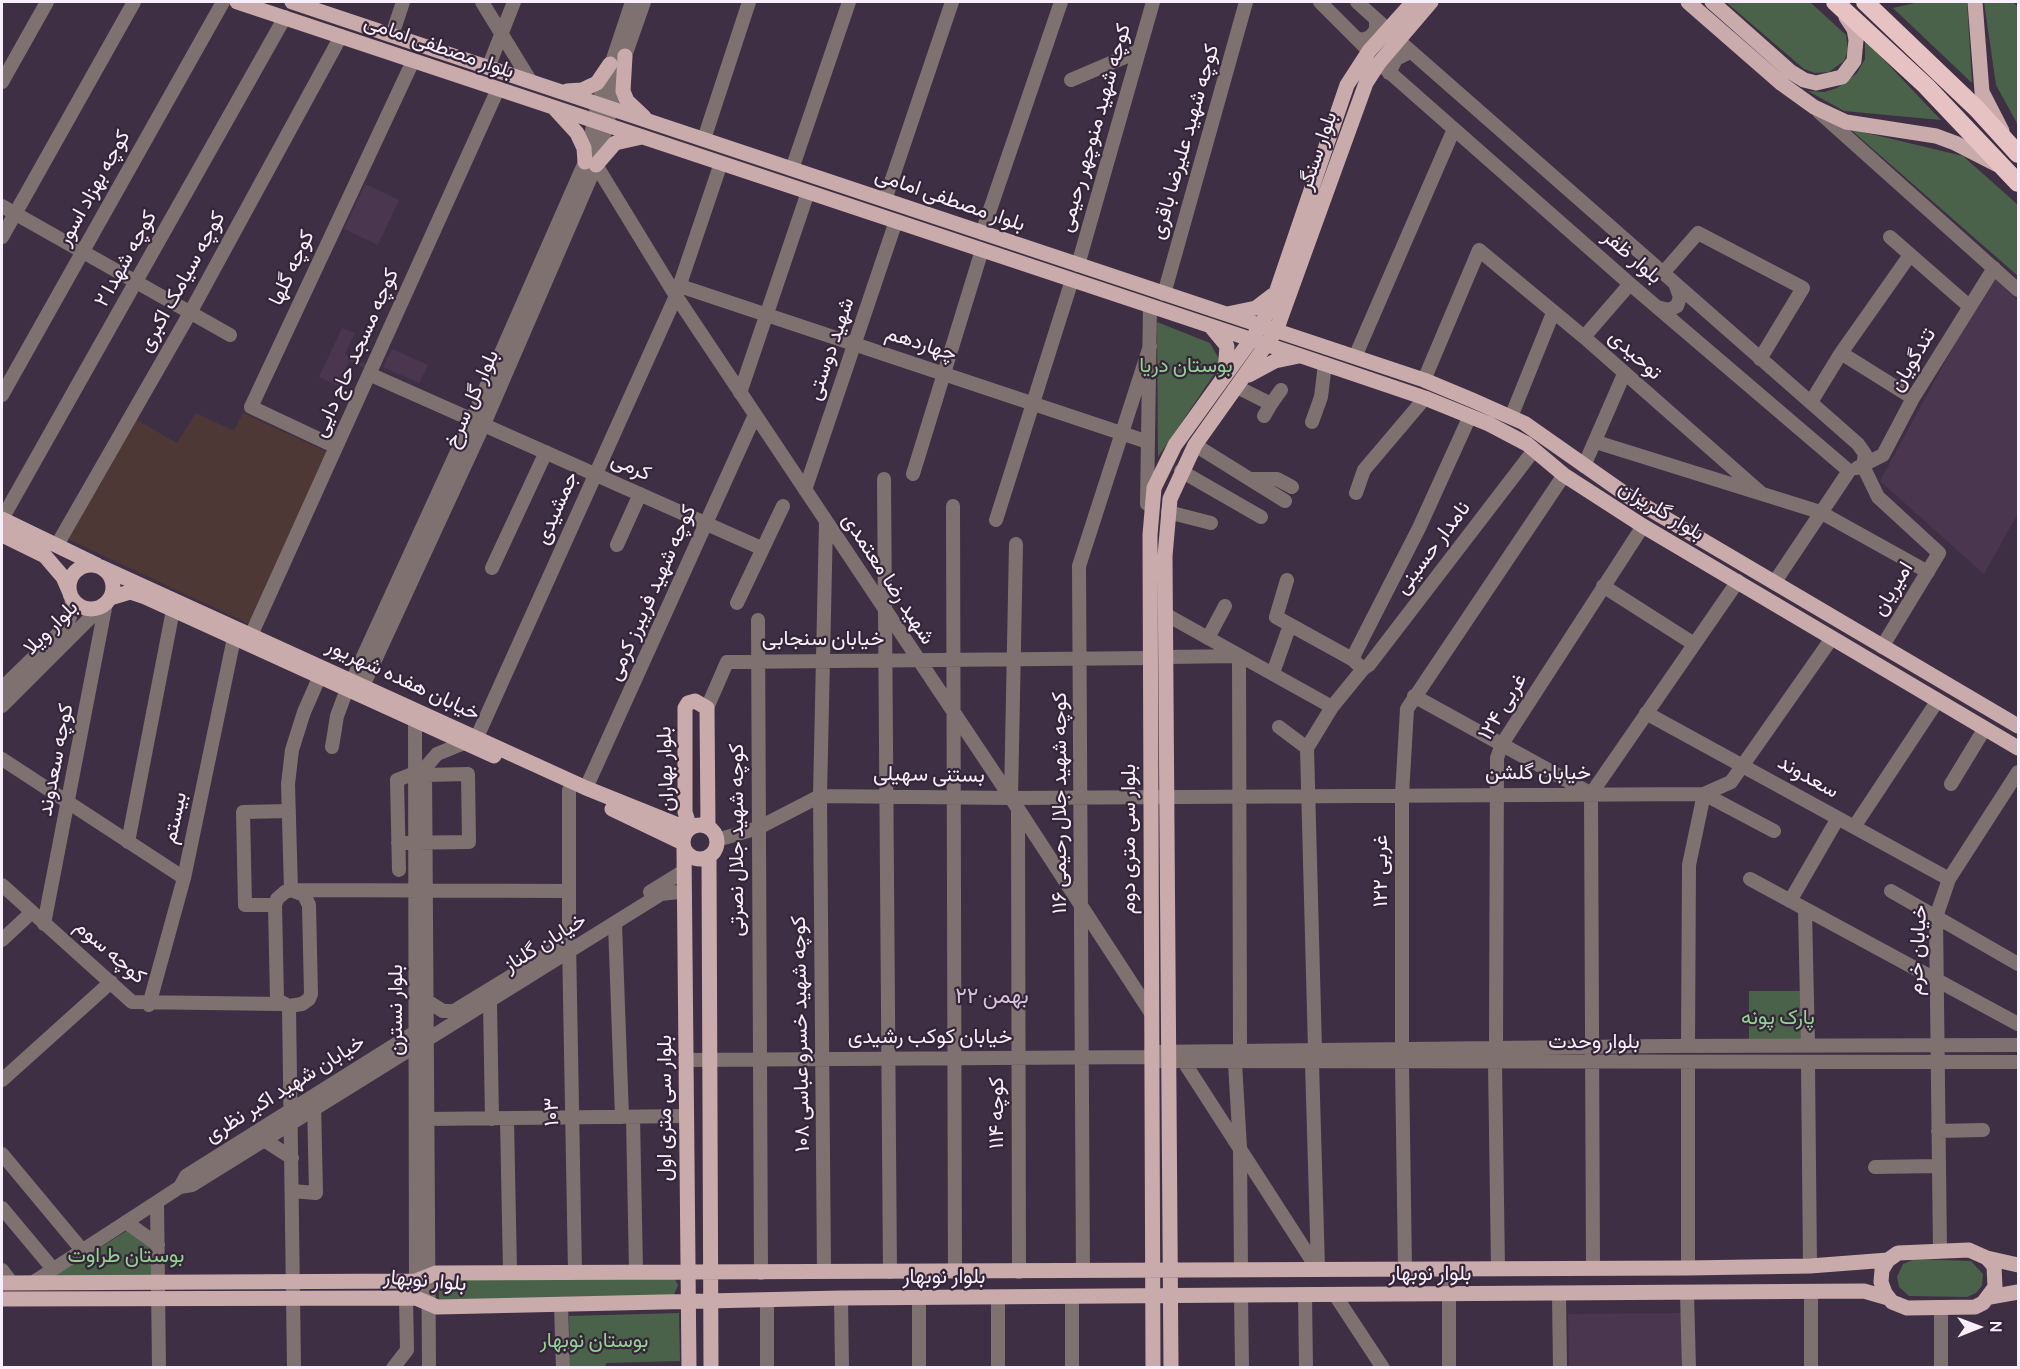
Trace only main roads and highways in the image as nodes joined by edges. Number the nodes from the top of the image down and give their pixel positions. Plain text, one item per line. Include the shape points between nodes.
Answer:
1 (237, 2) edge
2 (292, 2) edge
3 (1431, 2) edge
4 (1436, 2) edge
5 (1688, 2) edge
6 (1712, 2) edge
7 (1864, 2) edge
8 (1975, 2) edge
9 (1837, 3) edge
10 (1411, 8) edge
11 (625, 56) road end
12 (1379, 62) junction
13 (610, 64) road end
14 (558, 90) junction
15 (553, 107) junction
16 (649, 122) junction
17 (645, 137) junction
18 (2013, 148) edge
19 (2006, 169) junction
20 (2019, 183) edge
21 (1277, 290) junction
22 (1286, 309) junction
23 (1225, 315) junction
24 (1209, 326) junction
25 (1261, 326) junction
26 (1276, 331) junction
27 (1296, 338) junction
28 (1251, 339) junction
29 (1268, 345) junction
30 (1301, 356) junction
31 (1223, 376) junction
32 (1240, 382) junction
33 (2, 519) edge
34 (2, 535) edge
35 (101, 567) junction
36 (72, 597) junction
37 (107, 602) junction
38 (354, 685) junction
39 (2019, 726) edge
40 (470, 740) junction
41 (2019, 748) edge
42 (708, 827) junction
43 (686, 837) junction
44 (709, 857) junction
45 (1988, 1258) junction
46 (1888, 1260) junction
47 (2019, 1265) edge
48 (1152, 1270) junction
49 (1170, 1270) junction
50 (688, 1272) junction
51 (711, 1272) junction
52 (5, 1279) edge
53 (2019, 1292) edge
54 (1152, 1296) junction
55 (1171, 1296) junction
56 (1990, 1297) junction
57 (1888, 1298) junction
58 (4, 1299) edge
59 (688, 1301) junction
60 (711, 1301) junction
61 (689, 1368) edge
62 (711, 1368) edge
63 (1153, 1368) edge
64 (1171, 1368) edge

1 - 15 main road, بلوار مصطفی امامی
2 - 14 main road, بلوار مصطفی امامی
3 - 10 main road, بلوار سنگر
4 - 10 main road
5 - 19 main road via 1809,103 1846,122 1955,142
6 - 9 main road via 1791,72 1816,83 1842,76 1854,62 1854,29
7 - 18 highway
8 - 18 main road via 1982,92
9 - 19 highway via 1926,86
10 - 12 main road, بلوار سنگر via 1387,30
11 - 16 main road via 624,96
12 - 21 main road, بلوار سنگر via 1341,99
12 - 22 main road, بلوار سنگر via 1357,105
13 - 14 main road via 601,80 587,88
14 - 16 main road, بلوار مصطفی امامی
15 - 17 main road, بلوار مصطفی امامی
15 - 17 main road via 577,133 591,163 615,143
16 - 23 main road, بلوار مصطفی امامی
17 - 24 main road, بلوار مصطفی امامی
19 - 20 highway
21 - 23 main road via 1256,308
21 - 25 main road, بلوار سنگر
22 - 26 main road, بلوار سنگر
22 - 27 main road
23 - 25 main road, بلوار مصطفی امامی
24 - 28 main road, بلوار مصطفی امامی
24 - 31 main road via 1227,346
25 - 26 main road, بلوار مصطفی امامی
25 - 28 main road, بلوار سنگر
26 - 27 main road, بلوار گلریزان
26 - 29 main road, بلوار سنگر
27 - 39 main road, بلوار گلریزان via 1424,380 1524,423 1631,498
28 - 29 main road, بلوار مصطفی امامی
28 - 31 main road, بلوار سی متری دوم
29 - 30 main road, بلوار گلریزان
29 - 32 main road, بلوار سی متری دوم
30 - 32 main road via 1275,361
30 - 41 main road, بلوار گلریزان via 1425,398 1519,439 1564,475 1643,526
31 - 48 main road, بلوار سی متری دوم via 1167,458 1154,488 1151,513
32 - 49 main road, بلوار سی متری دوم via 1195,445 1181,471 1168,512 1166,796 1174,1058
33 - 35 main road, خیابان هفده شهریور
34 - 36 main road via 45,556 63,577
35 - 36 main road via 87,565 76,572 70,583
35 - 37 main road via 112,581
35 - 38 main road, خیابان هفده شهریور via 252,633
36 - 37 main road via 88,609
37 - 38 main road, خیابان هفده شهریور via 130,592 319,678
38 - 40 main road, خیابان هفده شهریور
38 - 40 main road, خیابان هفده شهریور via 415,722
40 - 43 main road, خیابان هفده شهریور via 586,788
40 - 43 main road, خیابان هفده شهریور via 569,790
42 - 43 main road via 697,825
42 - 43 main road, بلوار بهاران via 707,708 696,701 685,708
42 - 44 main road via 717,840 716,850
43 - 44 main road via 697,860
43 - 50 main road, بلوار سی متری اول
44 - 51 main road, بلوار سی متری اول
45 - 46 main road, بلوار نوبهار via 1969,1250 1940,1250 1904,1251
45 - 47 main road
45 - 56 main road via 1996,1277
46 - 49 main road, بلوار نوبهار via 1688,1268
46 - 57 main road via 1881,1276
48 - 49 main road, بلوار نوبهار
48 - 51 main road, بلوار نوبهار
48 - 54 main road, بلوار سی متری دوم
49 - 55 main road, بلوار سی متری دوم
50 - 51 main road, بلوار نوبهار
50 - 52 main road, بلوار نوبهار via 436,1273 422,1279 293,1281 32,1283
50 - 59 main road, بلوار سی متری اول
51 - 60 main road, بلوار سی متری اول
53 - 56 main road
54 - 55 main road, بلوار نوبهار
54 - 60 main road, بلوار نوبهار
54 - 63 main road, بلوار سی متری دوم
55 - 57 main road, بلوار نوبهار via 1811,1291 1864,1292
55 - 64 main road, بلوار سی متری دوم
56 - 57 main road, بلوار نوبهار via 1975,1307 1902,1307
58 - 59 main road, بلوار نوبهار via 417,1300 437,1307
59 - 60 main road, بلوار نوبهار
59 - 61 main road, بلوار سی متری اول
60 - 62 main road, بلوار سی متری اول

